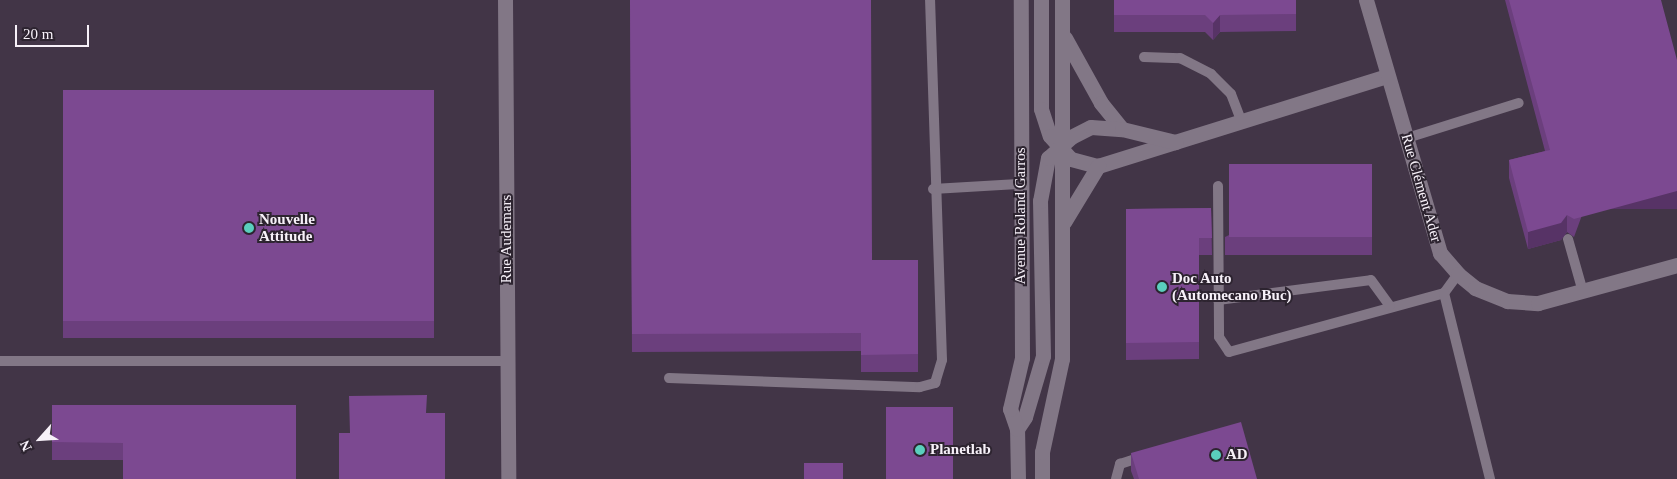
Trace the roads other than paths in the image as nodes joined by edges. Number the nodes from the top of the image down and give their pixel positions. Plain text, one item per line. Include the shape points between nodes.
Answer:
1 (505, 0) edge
2 (930, 0) edge
3 (1021, 0) edge
4 (1040, 0) edge
5 (1062, 0) edge
6 (1367, 0) edge
7 (1063, 34) junction
8 (1144, 57) dead end
9 (1388, 76) junction
10 (1519, 103) dead end
11 (1242, 123) junction
12 (1122, 129) junction
13 (1406, 138) junction
14 (1177, 142) junction
15 (1061, 147) junction
16 (1098, 166) junction
17 (1020, 184) junction
18 (1218, 186) dead end
19 (933, 189) junction
20 (1063, 226) junction
21 (1568, 238) dead end
22 (1677, 265) edge
23 (1458, 274) junction
24 (1583, 292) junction
25 (1444, 293) junction
26 (1218, 300) junction
27 (1390, 306) junction
28 (0, 361) edge
29 (507, 361) junction
30 (669, 378) dead end
31 (1017, 429) junction
32 (1154, 453) edge
33 (508, 479) edge
34 (1018, 479) edge
35 (1042, 479) edge
36 (1116, 479) edge
37 (1490, 479) edge

1 - 29 street, Rue Audemars
2 - 19 lane
3 - 17 street, Avenue Roland Garros
4 - 15 street via 1041,109 1050,136
5 - 7 street
6 - 9 street, Rue Clément Ader
7 - 12 street via 1089,84
7 - 15 street
8 - 11 lane via 1180,58 1211,74 1230,94
9 - 11 street
9 - 13 street, Rue Clément Ader
10 - 13 lane
11 - 14 street
12 - 14 street
12 - 15 street via 1091,127
13 - 23 street, Rue Clément Ader via 1440,253
14 - 16 street
15 - 16 street via 1071,159
15 - 20 street
15 - 31 street, Avenue Roland Garros via 1048,158 1040,201 1043,356 1026,417
16 - 20 street
17 - 19 lane
17 - 31 street, Avenue Roland Garros via 1022,358 1010,409
18 - 26 lane
19 - 30 lane via 942,360 935,383 920,387
20 - 35 street via 1062,359 1042,452
21 - 24 lane
22 - 24 street, Rue Clément Ader
23 - 24 street, Rue Clément Ader via 1475,288 1507,301 1538,303
23 - 25 lane
25 - 27 lane
25 - 37 lane
26 - 27 lane via 1371,280
26 - 27 lane via 1219,337 1229,352
28 - 29 lane
29 - 33 street, Rue Audemars
31 - 34 street, Avenue Roland Garros
32 - 36 lane via 1120,464

